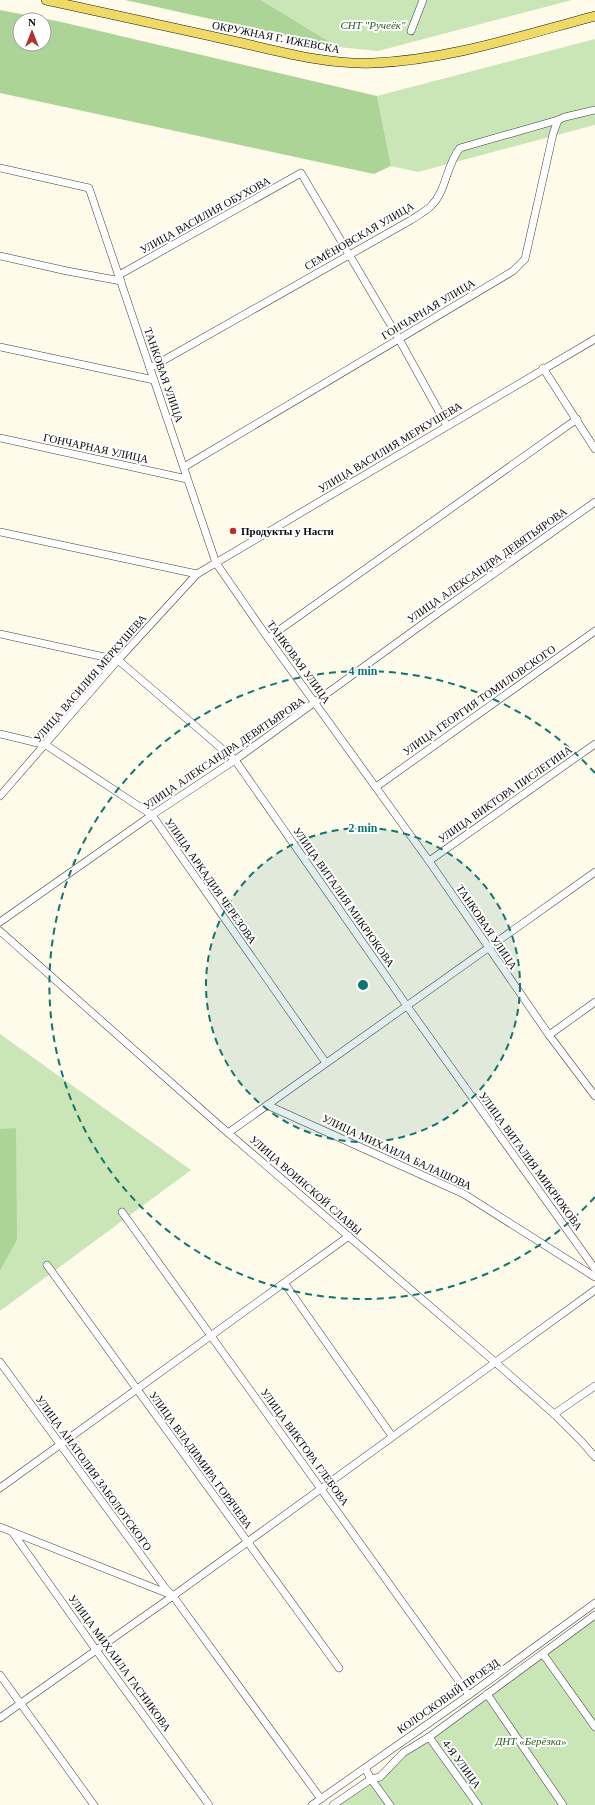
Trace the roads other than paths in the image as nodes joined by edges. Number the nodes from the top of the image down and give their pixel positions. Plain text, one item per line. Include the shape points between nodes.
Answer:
1 (46, 0) edge
2 (423, 0) edge
3 (595, 16) edge
4 (411, 31) dead end
5 (595, 110) edge
6 (558, 120) junction
7 (0, 168) edge
8 (350, 255) junction
9 (0, 256) edge
10 (120, 278) junction
11 (399, 339) junction
12 (595, 339) edge
13 (0, 347) edge
14 (150, 368) junction
15 (544, 368) junction
16 (154, 380) junction
17 (577, 419) junction
18 (447, 426) junction
19 (0, 438) edge
20 (595, 448) edge
21 (184, 467) junction
22 (187, 479) junction
23 (595, 502) edge
24 (0, 532) edge
25 (216, 563) junction
26 (197, 574) junction
27 (595, 631) edge
28 (0, 634) edge
29 (268, 638) junction
30 (118, 660) junction
31 (315, 703) junction
32 (0, 734) edge
33 (595, 744) edge
34 (46, 745) junction
35 (235, 760) junction
36 (376, 787) junction
37 (0, 796) edge
38 (152, 816) junction
39 (429, 861) junction
40 (595, 872) edge
41 (0, 922) edge
42 (0, 931) edge
43 (488, 949) junction
44 (595, 1002) edge
45 (406, 1006) junction
46 (549, 1035) junction
47 (326, 1063) junction
48 (595, 1096) edge
49 (267, 1105) junction
50 (228, 1132) junction
51 (122, 1212) dead end
52 (350, 1236) junction
53 (47, 1265) dead end
54 (595, 1269) edge
55 (595, 1277) edge
56 (285, 1284) junction
57 (595, 1290) edge
58 (211, 1336) junction
59 (0, 1362) edge
60 (495, 1362) junction
61 (595, 1386) edge
62 (137, 1390) junction
63 (554, 1414) junction
64 (392, 1436) junction
65 (60, 1445) junction
66 (595, 1457) edge
67 (0, 1488) edge
68 (322, 1489) junction
69 (0, 1527) edge
70 (13, 1532) junction
71 (246, 1542) junction
72 (173, 1596) junction
73 (595, 1603) edge
74 (595, 1615) edge
75 (96, 1650) junction
76 (542, 1654) junction
77 (339, 1668) dead end
78 (0, 1675) edge
79 (486, 1694) junction
80 (469, 1695) junction
81 (20, 1703) junction
82 (0, 1718) edge
83 (595, 1727) edge
84 (429, 1737) junction
85 (365, 1768) junction
86 (371, 1779) junction
87 (321, 1799) junction
88 (94, 1805) edge
89 (209, 1805) edge
90 (312, 1805) edge
91 (333, 1805) edge
92 (390, 1805) edge
93 (478, 1805) edge
94 (563, 1805) edge

1 - 3 main road, ОКРУЖНАЯ Г. ИЖЕВСКА via 292,54 340,62 379,63 437,56
2 - 4 street
5 - 6 street
6 - 8 street, СЕМЁНОВСКАЯ УЛИЦА via 460,148 453,157 441,191 431,206
6 - 11 street, ГОНЧАРНАЯ УЛИЦА via 525,259 514,271
7 - 10 street, ТАНКОВАЯ УЛИЦА via 89,188
8 - 10 street, УЛИЦА ВАСИЛИЯ ОБУХОВА via 301,173
8 - 11 street
8 - 14 street, СЕМЁНОВСКАЯ УЛИЦА
9 - 10 street via 68,271
10 - 14 street, ТАНКОВАЯ УЛИЦА
11 - 18 street
11 - 21 street, ГОНЧАРНАЯ УЛИЦА
12 - 15 street, УЛИЦА ВАСИЛИЯ МЕРКУШЕВА
13 - 16 street
14 - 16 street, ТАНКОВАЯ УЛИЦА
15 - 17 street
15 - 18 street, УЛИЦА ВАСИЛИЯ МЕРКУШЕВА
16 - 21 street, ТАНКОВАЯ УЛИЦА
17 - 20 street
17 - 29 street
18 - 25 street, УЛИЦА ВАСИЛИЯ МЕРКУШЕВА
19 - 22 street, ГОНЧАРНАЯ УЛИЦА
21 - 22 street, ТАНКОВАЯ УЛИЦА
22 - 25 street, ТАНКОВАЯ УЛИЦА
23 - 31 street, УЛИЦА АЛЕКСАНДРА ДЕВЯТЬЯРОВА
24 - 26 street
25 - 26 street, УЛИЦА ВАСИЛИЯ МЕРКУШЕВА
25 - 29 street, ТАНКОВАЯ УЛИЦА
26 - 30 street, УЛИЦА ВАСИЛИЯ МЕРКУШЕВА
27 - 36 street, УЛИЦА ГЕОРГИЯ ТОМИЛОВСКОГО
28 - 30 street, УЛИЦА ВИТАЛИЯ МИКРЮКОВА
29 - 31 street, ТАНКОВАЯ УЛИЦА
30 - 34 street, УЛИЦА ВАСИЛИЯ МЕРКУШЕВА
30 - 35 street, УЛИЦА ВИТАЛИЯ МИКРЮКОВА
31 - 35 street, УЛИЦА АЛЕКСАНДРА ДЕВЯТЬЯРОВА
31 - 36 street, ТАНКОВАЯ УЛИЦА
32 - 34 street, УЛИЦА АРКАДИЯ ЧЕРЕЗОВА
33 - 39 street, УЛИЦА ВИКТОРА ПИСЛЕГИНА
34 - 37 street, УЛИЦА ВАСИЛИЯ МЕРКУШЕВА
34 - 38 street, УЛИЦА АРКАДИЯ ЧЕРЕЗОВА
35 - 38 street, УЛИЦА АЛЕКСАНДРА ДЕВЯТЬЯРОВА
35 - 45 street, УЛИЦА ВИТАЛИЯ МИКРЮКОВА
36 - 39 street, ТАНКОВАЯ УЛИЦА
38 - 41 street, УЛИЦА АЛЕКСАНДРА ДЕВЯТЬЯРОВА
38 - 47 street, УЛИЦА АРКАДИЯ ЧЕРЕЗОВА
39 - 43 street, ТАНКОВАЯ УЛИЦА
40 - 43 street
42 - 50 street, УЛИЦА ВОИНСКОЙ СЛАВЫ
43 - 45 street
43 - 46 street, ТАНКОВАЯ УЛИЦА
44 - 46 street
45 - 47 street
45 - 54 street, УЛИЦА ВИТАЛИЯ МИКРЮКОВА
46 - 48 street, ТАНКОВАЯ УЛИЦА
47 - 49 street
49 - 50 street
49 - 55 street, УЛИЦА МИХАИЛА БАЛАШОВА via 464,1194
50 - 52 street, УЛИЦА ВОИНСКОЙ СЛАВЫ
51 - 58 street, УЛИЦА ВИКТОРА ГЛЕБОВА
52 - 56 street
52 - 60 street, УЛИЦА ВОИНСКОЙ СЛАВЫ
53 - 62 street, УЛИЦА ВЛАДИМИРА ГОРЯЧЕВА
56 - 58 street
56 - 64 street
57 - 60 street
58 - 62 street
58 - 68 street, УЛИЦА ВИКТОРА ГЛЕБОВА
59 - 65 street, УЛИЦА АНАТОЛИЯ ЗАБОЛОТСКОГО
60 - 63 street, УЛИЦА ВОИНСКОЙ СЛАВЫ
60 - 64 street
61 - 63 street
62 - 65 street
62 - 71 street, УЛИЦА ВЛАДИМИРА ГОРЯЧЕВА
63 - 66 street, УЛИЦА ВОИНСКОЙ СЛАВЫ
64 - 68 street
65 - 67 street
65 - 72 street, УЛИЦА АНАТОЛИЯ ЗАБОЛОТСКОГО
68 - 71 street
68 - 80 street, УЛИЦА ВИКТОРА ГЛЕБОВА
69 - 70 street
70 - 72 street
70 - 75 street, УЛИЦА МИХАИЛА ГАСНИКОВА
71 - 72 street
71 - 77 street, УЛИЦА ВЛАДИМИРА ГОРЯЧЕВА
72 - 75 street
72 - 87 street, УЛИЦА АНАТОЛИЯ ЗАБОЛОТСКОГО
73 - 80 street, КОЛОСКОВЫЙ ПРОЕЗД
74 - 76 street
75 - 81 street
75 - 89 street, УЛИЦА МИХАИЛА ГАСНИКОВА
76 - 79 street
76 - 83 street
78 - 81 street
79 - 84 street
79 - 94 street
80 - 85 street, КОЛОСКОВЫЙ ПРОЕЗД
81 - 82 street
81 - 88 street
84 - 86 street via 403,1753 380,1777
84 - 93 street, 4-Я УЛИЦА
85 - 86 street
85 - 87 street, КОЛОСКОВЫЙ ПРОЕЗД
86 - 91 street
86 - 92 street
87 - 90 street, КОЛОСКОВЫЙ ПРОЕЗД

